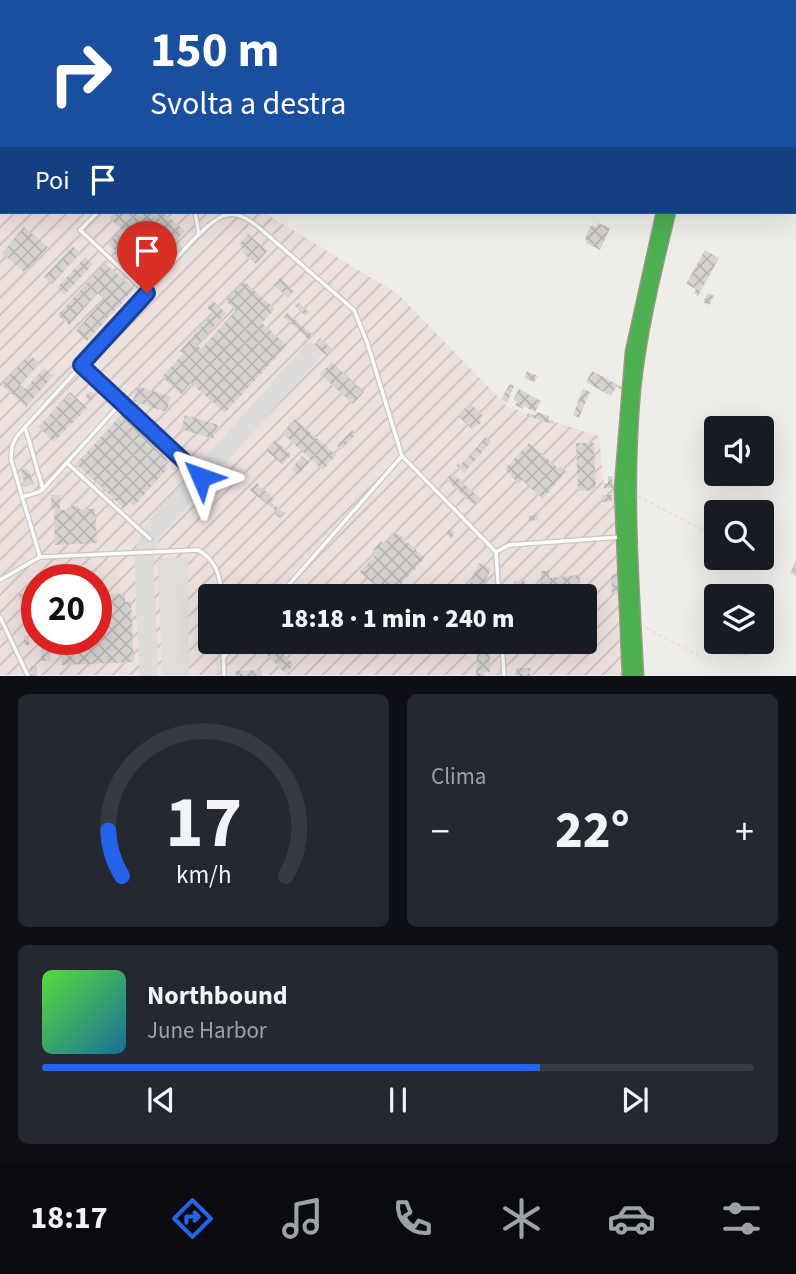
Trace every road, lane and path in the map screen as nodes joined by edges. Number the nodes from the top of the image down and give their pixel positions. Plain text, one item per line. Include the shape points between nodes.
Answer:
1 (96, 214) edge
2 (195, 214) edge
3 (242, 214) edge
4 (662, 214) edge
5 (670, 214) edge
6 (226, 215) joint
7 (245, 217) junction
8 (199, 235) junction
9 (147, 293) junction
10 (81, 365) junction
11 (121, 402) junction
12 (25, 427) junction
13 (402, 456) junction
14 (67, 463) junction
15 (201, 477) dead end
16 (43, 489) junction
17 (631, 493) junction
18 (22, 497) junction
19 (704, 531) edge
20 (621, 537) junction
21 (150, 539) dead end
22 (496, 552) junction
23 (40, 557) junction
24 (0, 580) edge
25 (220, 584) edge
26 (289, 584) edge
27 (498, 584) edge
28 (0, 617) edge
29 (635, 623) junction
30 (223, 654) edge
31 (226, 654) edge
32 (503, 654) edge
33 (700, 656) dead end
34 (223, 658) junction
35 (28, 676) edge
36 (224, 676) edge
37 (504, 676) edge
38 (628, 676) edge
39 (638, 676) edge

1 - 9 lane via 80,230
2 - 8 lane
3 - 7 lane
4 - 20 street via 631,352 620,488
5 - 17 street via 639,355
6 - 7 lane
6 - 8 lane
7 - 13 lane via 354,310
8 - 9 lane
9 - 10 lane
10 - 11 lane
10 - 12 lane
11 - 14 lane
11 - 15 lane
12 - 16 lane
12 - 18 lane via 12,446 11,459
13 - 22 lane
13 - 26 lane
14 - 16 lane
14 - 21 lane
16 - 18 lane
17 - 19 path
17 - 29 street
18 - 23 lane
20 - 22 lane via 509,545
20 - 38 street
22 - 27 lane
23 - 24 lane
23 - 25 lane via 198,550 210,557
28 - 35 lane
29 - 33 path
29 - 39 street
30 - 34 lane
31 - 34 lane
32 - 37 lane
34 - 36 lane

